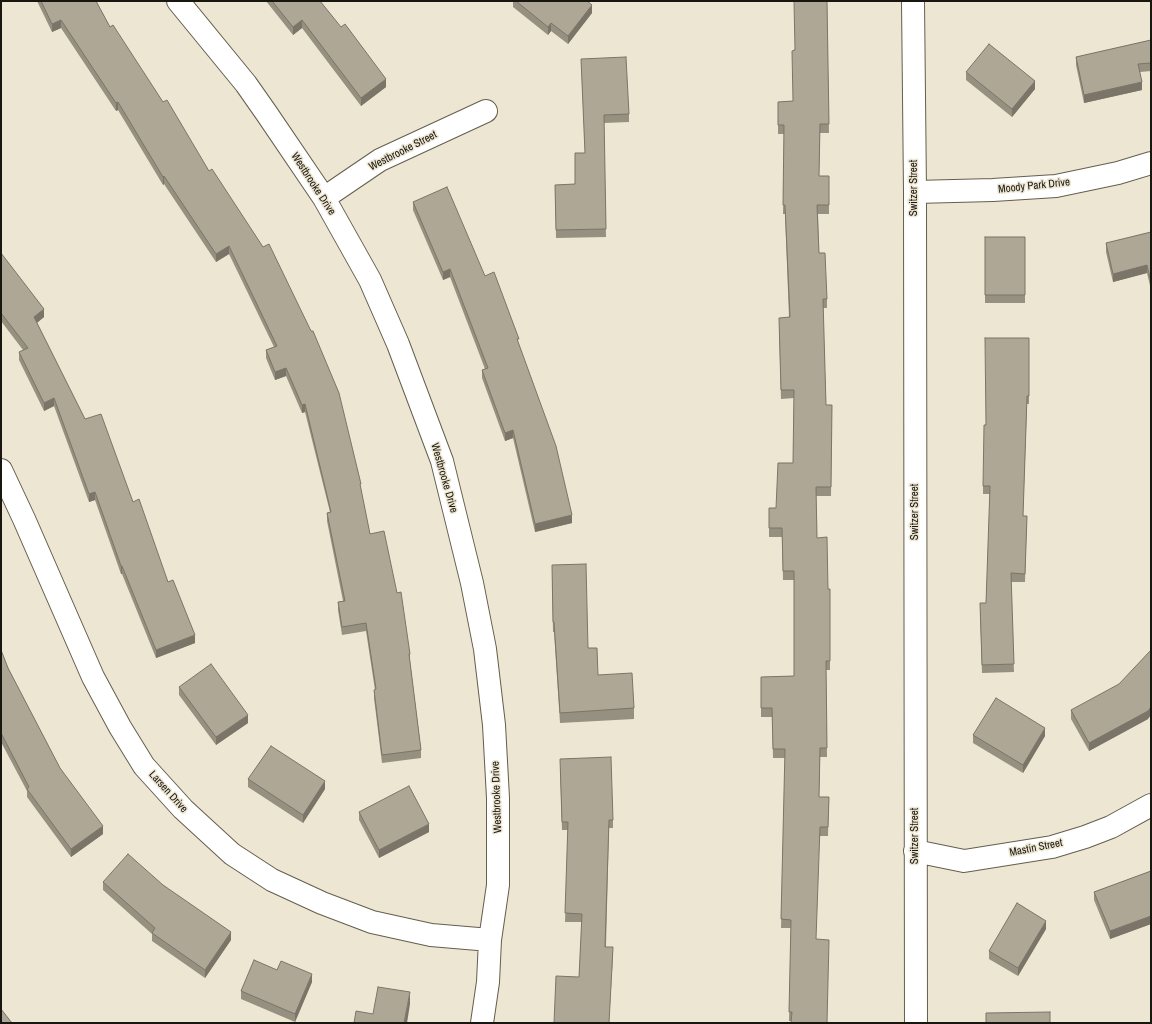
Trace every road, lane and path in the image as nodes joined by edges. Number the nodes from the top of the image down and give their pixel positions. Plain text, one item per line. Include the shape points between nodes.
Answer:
1 (178, 1) edge
2 (913, 1) edge
3 (486, 110) dead end
4 (1151, 163) edge
5 (915, 192) junction
6 (324, 198) junction
7 (1, 470) edge
8 (1151, 805) edge
9 (915, 851) junction
10 (490, 940) junction
11 (482, 1023) edge
12 (916, 1023) edge

1 - 6 street, Westbrooke Drive via 246,84
2 - 5 street, Switzer Street
3 - 6 street, Westbrooke Street via 380,160
4 - 5 street, Moody Park Drive via 1056,186
5 - 9 street, Switzer Street
6 - 10 street, Westbrooke Drive via 370,280 401,351 442,461 472,583 485,649 494,725 498,798 498,885
7 - 10 street, Larsen Drive via 93,677 144,766 183,809 232,854 272,880 322,903 372,922 431,934
8 - 9 street, Mastin Street via 1111,827 1052,847 964,861
9 - 12 street, Switzer Street
10 - 11 street, Westbrooke Drive via 488,982

